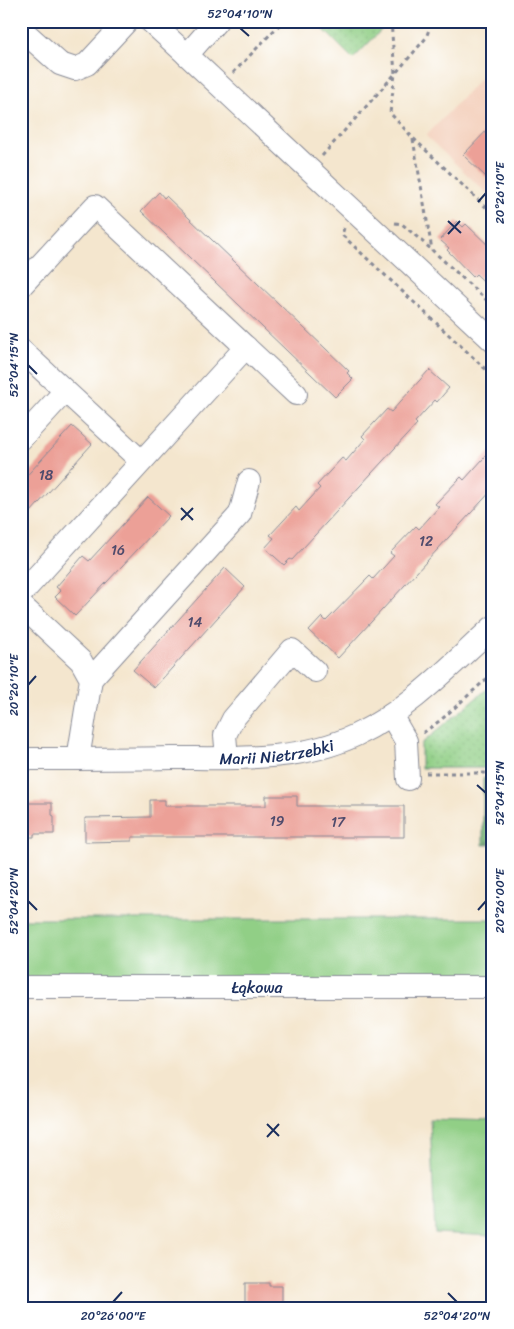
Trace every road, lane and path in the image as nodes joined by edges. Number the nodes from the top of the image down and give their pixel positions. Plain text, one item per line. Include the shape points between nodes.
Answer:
1 (127, 21) edge
2 (150, 21) edge
3 (217, 21) edge
4 (391, 21) edge
5 (432, 21) edge
6 (21, 29) edge
7 (187, 56) junction
8 (395, 74) junction
9 (413, 138) junction
10 (310, 170) junction
11 (493, 200) edge
12 (485, 206) junction
13 (493, 214) edge
14 (21, 286) edge
15 (493, 306) edge
16 (493, 341) edge
17 (246, 347) junction
18 (21, 350) edge
19 (65, 391) junction
20 (296, 394) dead end
21 (21, 439) edge
22 (141, 461) junction
23 (249, 481) dead end
24 (21, 594) edge
25 (21, 605) edge
26 (493, 627) edge
27 (315, 671) dead end
28 (493, 674) edge
29 (91, 679) junction
30 (391, 715) junction
31 (406, 745) junction
32 (227, 758) junction
33 (21, 759) edge
34 (78, 759) junction
35 (493, 773) edge
36 (413, 776) joint
37 (493, 987) edge
38 (21, 988) edge

1 - 6 street via 87,64 74,69 60,64
2 - 7 street
3 - 7 street
4 - 8 path
5 - 8 path via 426,38
7 - 10 street
8 - 9 path via 390,114
8 - 10 path
9 - 12 path
9 - 15 path via 432,250
10 - 16 street
11 - 12 path
12 - 13 path
14 - 17 street via 95,206
17 - 20 street
17 - 22 street
18 - 19 street
19 - 21 street
19 - 22 street
22 - 24 street
23 - 29 street via 240,514
25 - 29 street via 81,660
26 - 30 street, Marii Nietrzebki
27 - 32 street via 292,650 233,719 225,735
28 - 31 path via 442,719
29 - 34 street
30 - 31 street
30 - 32 street, Marii Nietrzebki via 356,736 320,748 284,756
31 - 36 street
32 - 34 street, Marii Nietrzebki
33 - 34 street, Marii Nietrzebki
35 - 36 path
37 - 38 street, Łąkowa

